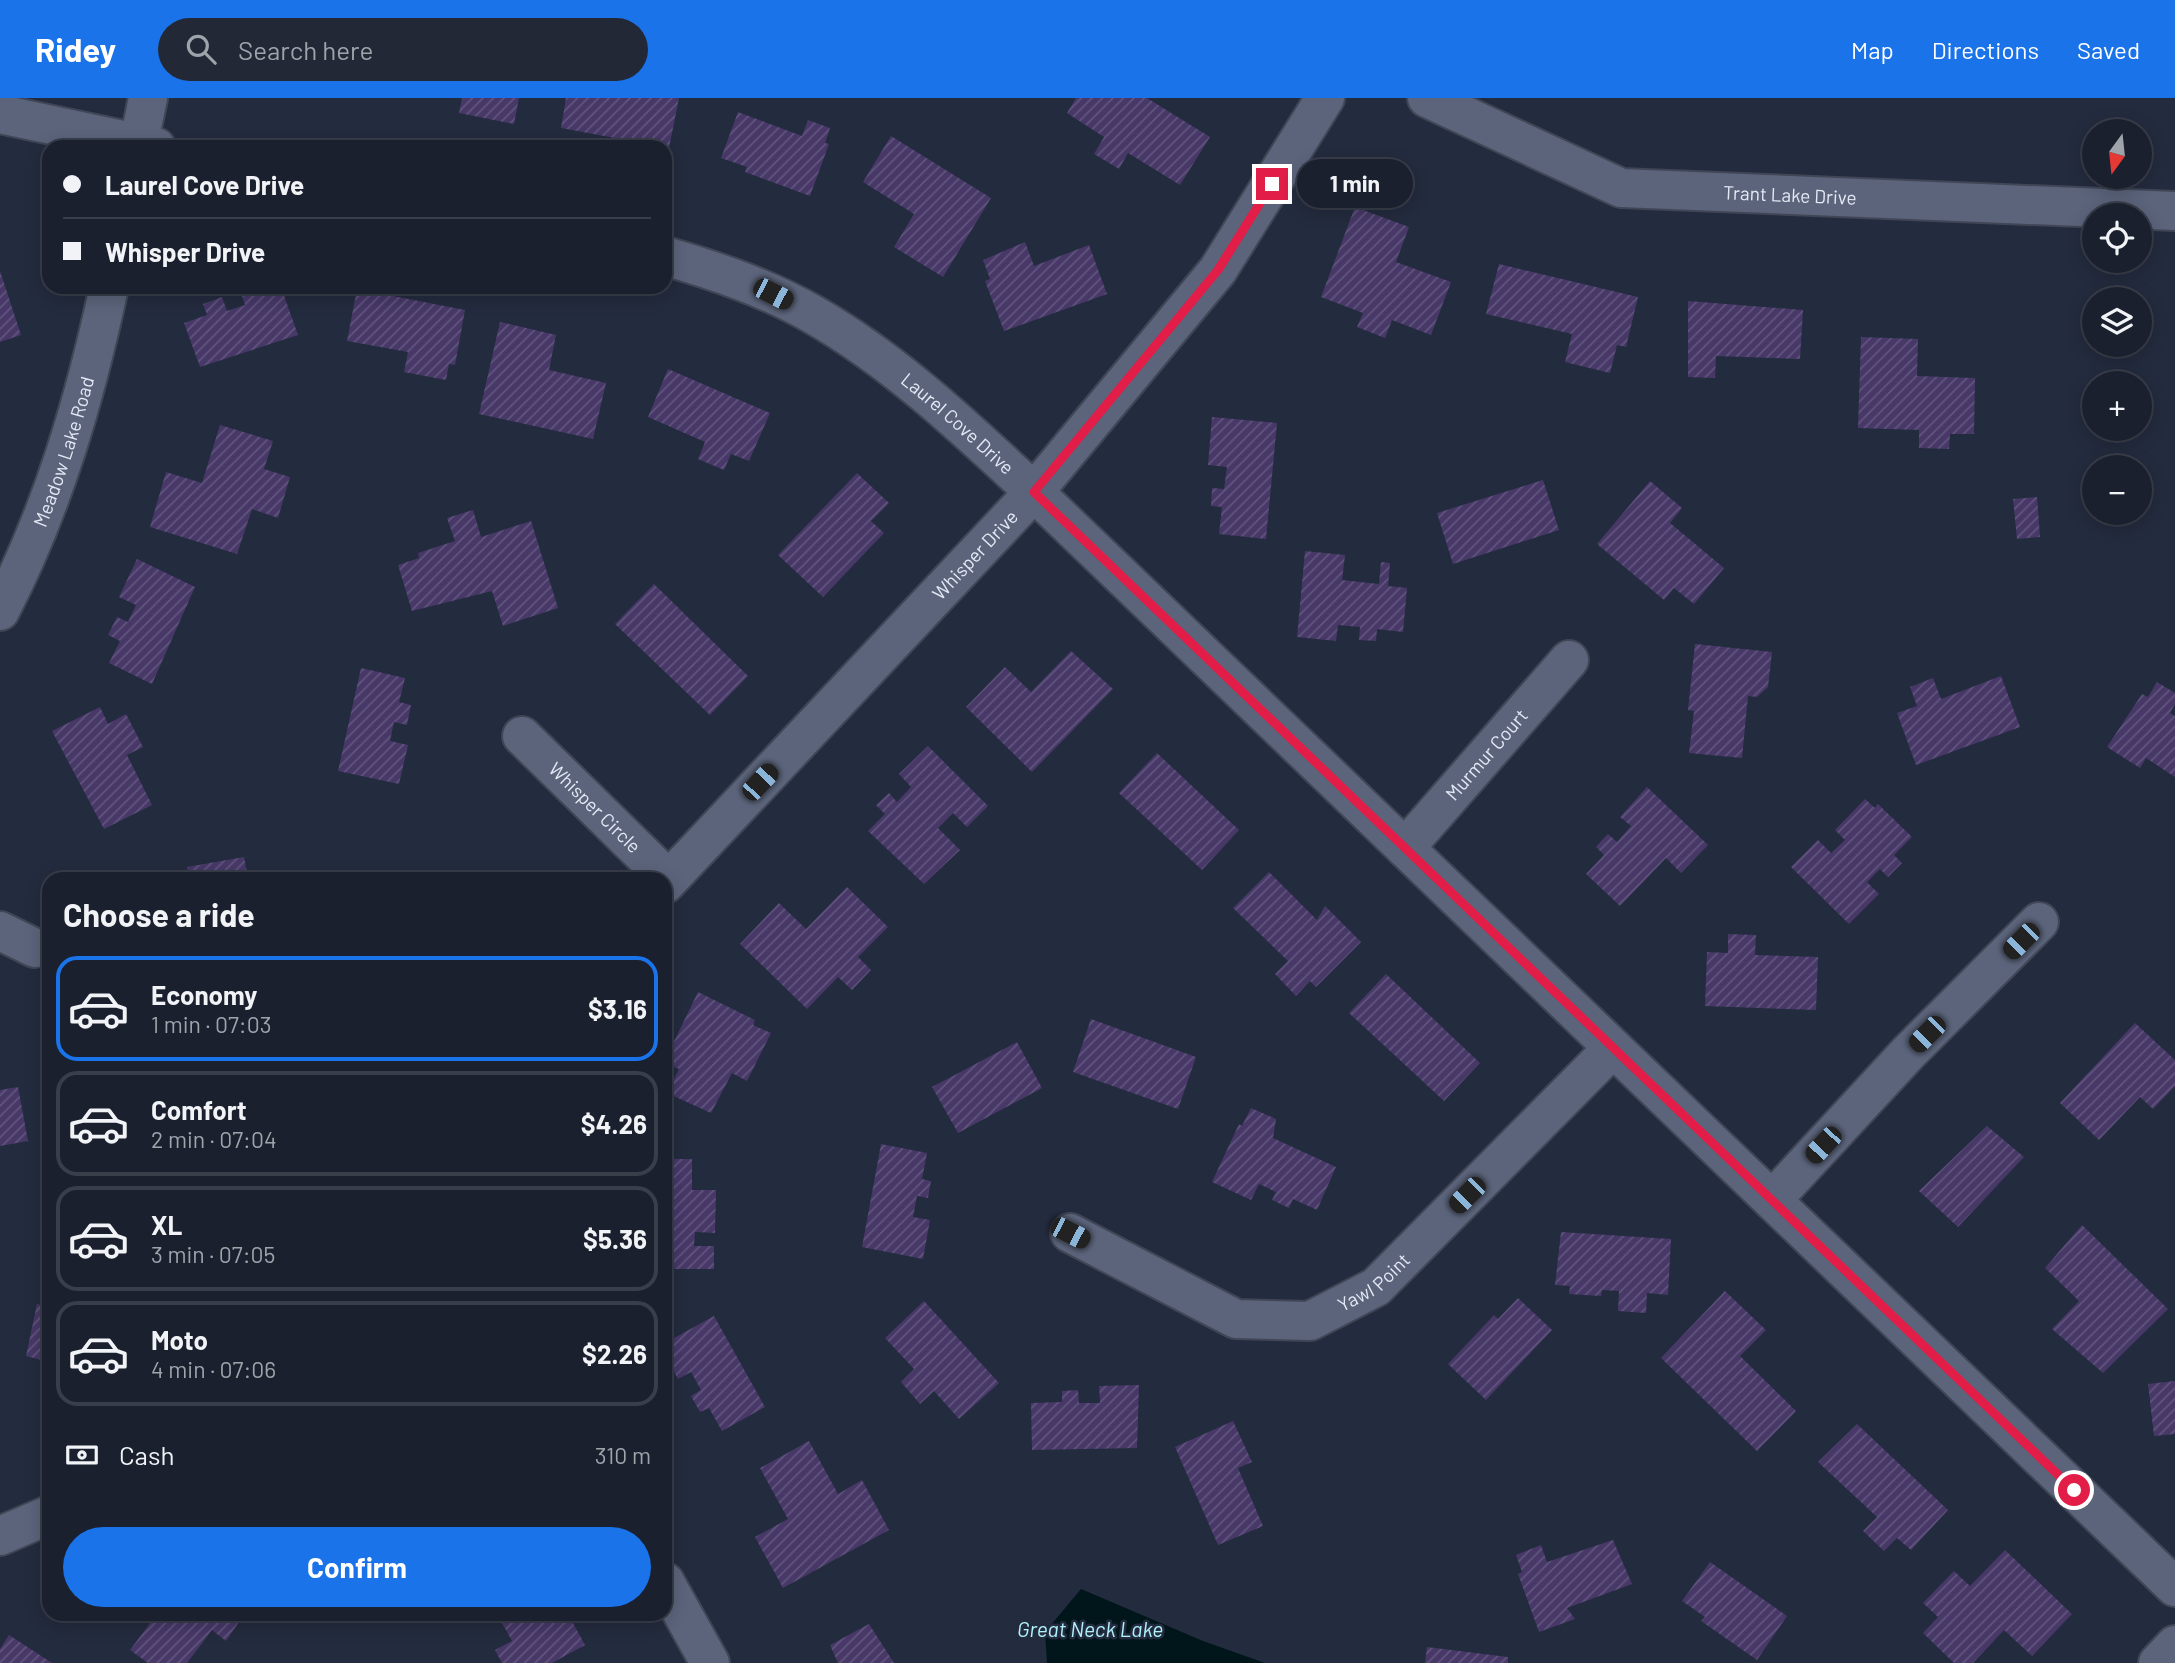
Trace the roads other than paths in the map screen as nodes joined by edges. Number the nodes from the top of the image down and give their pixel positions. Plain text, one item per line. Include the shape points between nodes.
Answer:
1 (148, 98) edge
2 (1325, 98) edge
3 (1427, 98) edge
4 (0, 114) edge
5 (117, 140) edge
6 (144, 140) edge
7 (2175, 211) edge
8 (672, 258) edge
9 (108, 294) edge
10 (1034, 492) junction
11 (0, 611) edge
12 (1569, 660) dead end
13 (522, 736) dead end
14 (1405, 848) junction
15 (658, 872) edge
16 (672, 876) edge
17 (2039, 922) dead end
18 (0, 931) edge
19 (35, 948) dead end
20 (1613, 1048) junction
21 (1772, 1200) junction
22 (1070, 1233) dead end
23 (42, 1518) edge
24 (0, 1536) edge
25 (2175, 1587) edge
26 (672, 1595) edge
27 (2175, 1645) edge
28 (710, 1663) edge
29 (2158, 1663) edge

1 - 6 street
2 - 10 street, Whisper Drive via 1218,270
3 - 7 street, Trant Lake Drive via 1622,188
4 - 5 street
8 - 10 street, Laurel Cove Drive via 715,270 815,315 945,409
9 - 11 street, Meadow Lake Road via 92,367 62,465
10 - 14 street, Laurel Cove Drive
10 - 16 street, Whisper Drive
12 - 14 street, Murmur Court
13 - 15 street, Whisper Circle
14 - 20 street, Laurel Cove Drive
17 - 21 street via 1908,1053
18 - 19 street
20 - 21 street, Laurel Cove Drive
20 - 22 street, Yawl Point via 1376,1287 1310,1321 1236,1318
21 - 25 street, Laurel Cove Drive
23 - 24 street
26 - 28 street
27 - 29 street

